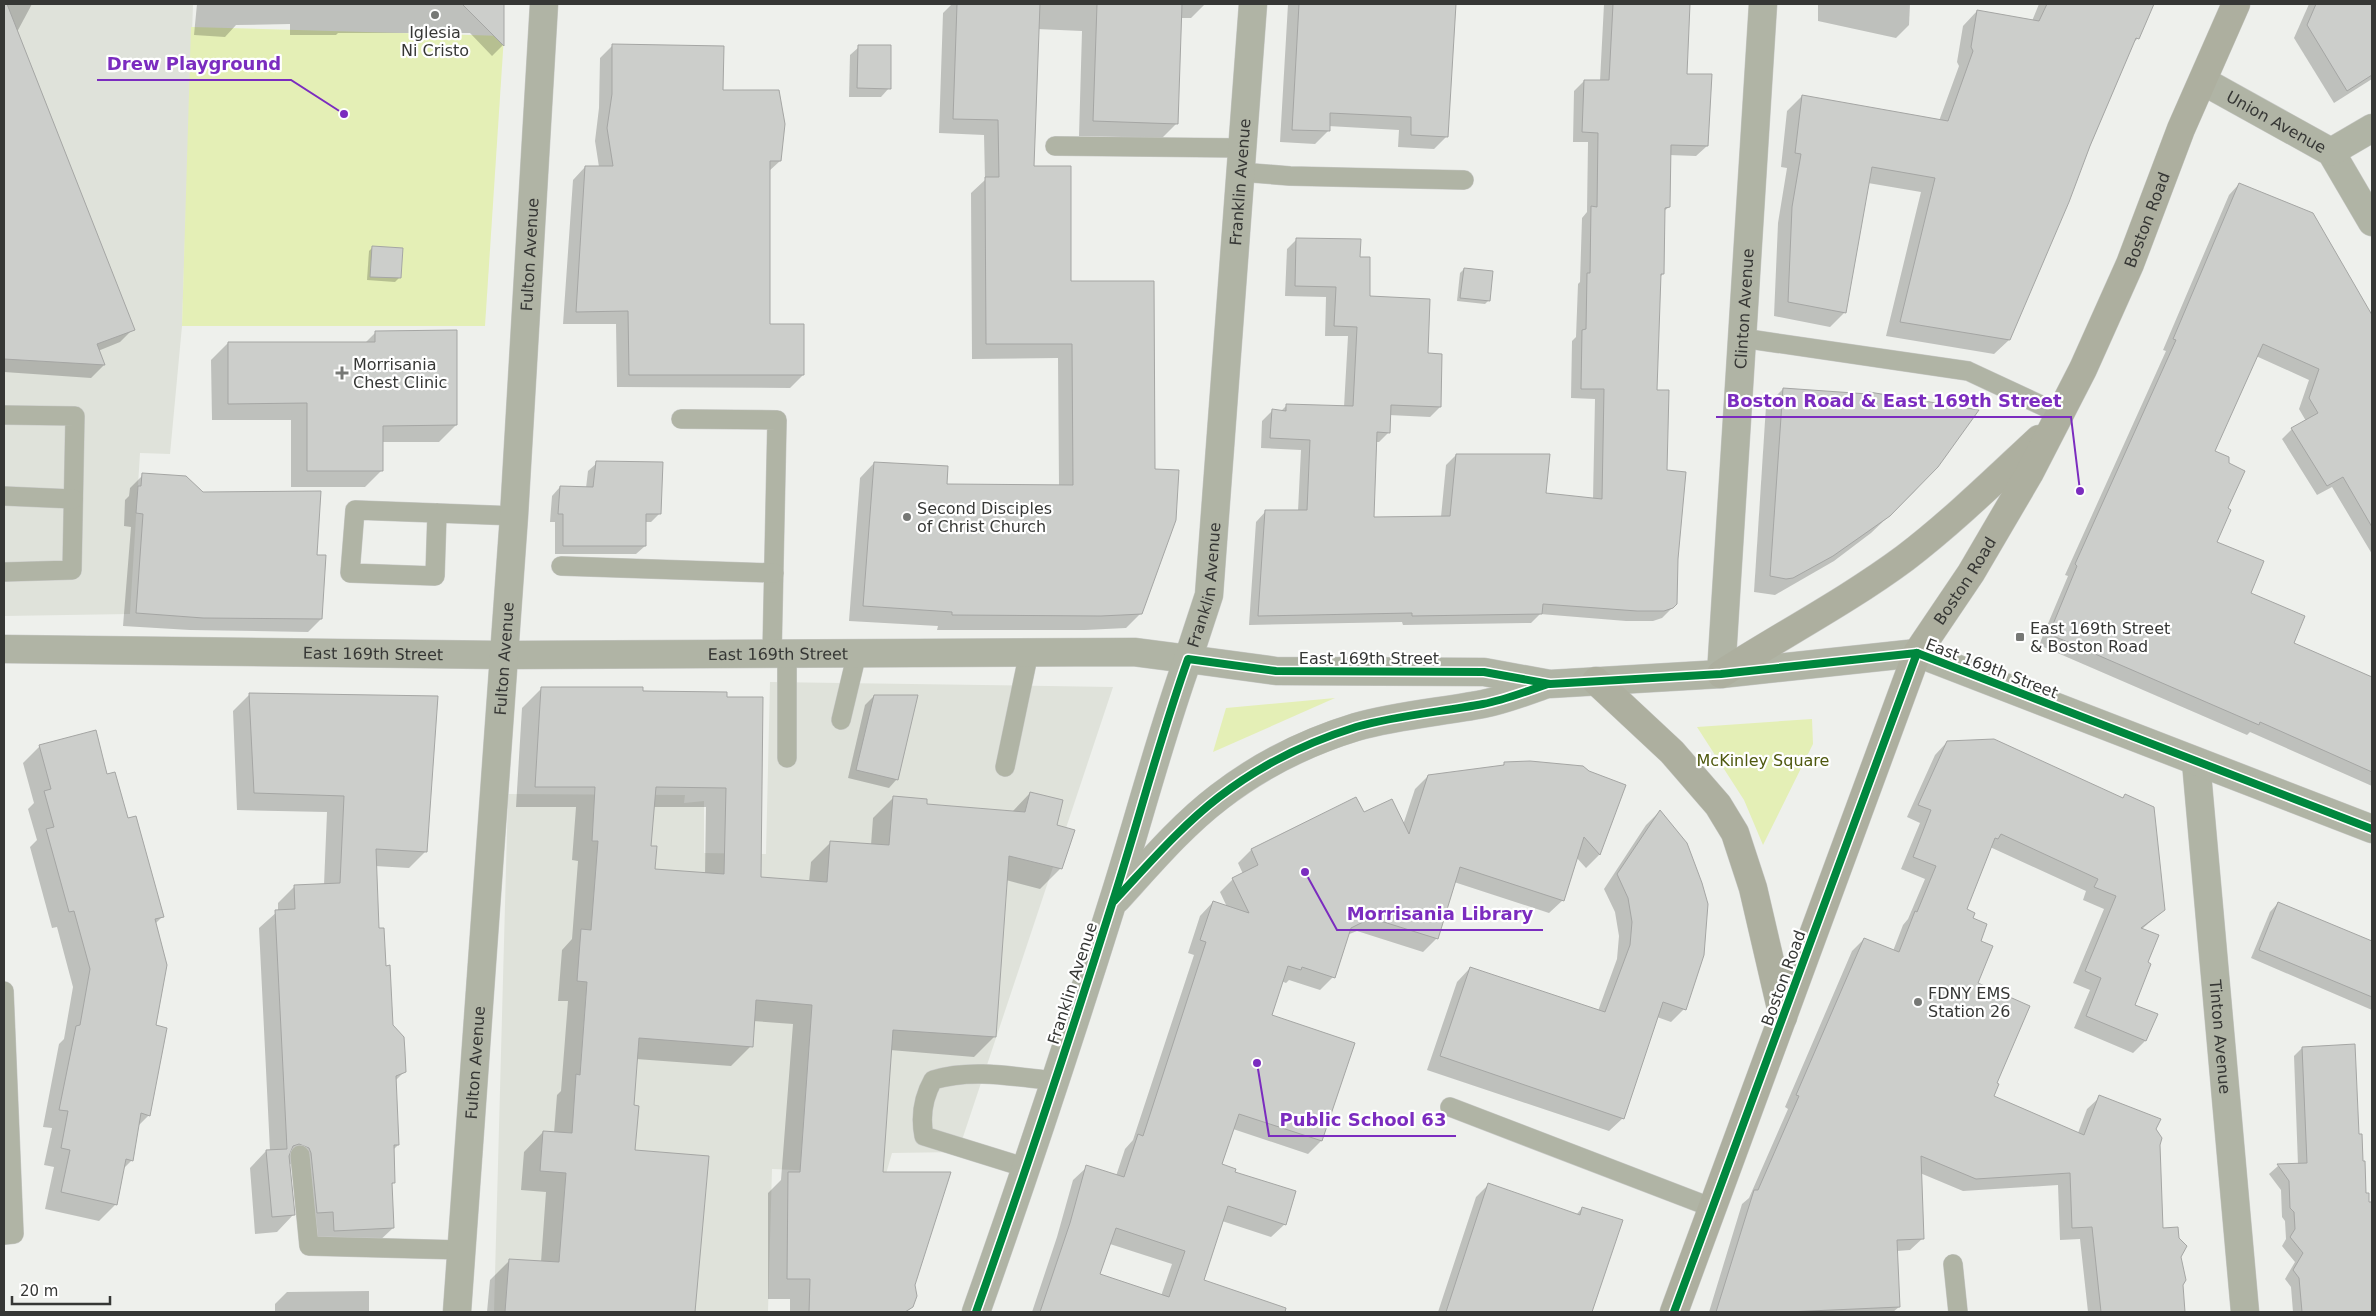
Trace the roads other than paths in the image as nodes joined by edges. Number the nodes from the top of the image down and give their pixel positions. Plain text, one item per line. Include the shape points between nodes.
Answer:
1 (544, 4) edge
2 (1253, 4) edge
3 (1764, 4) edge
4 (2236, 4) edge
5 (2203, 81) junction
6 (2372, 128) edge
7 (1055, 146) dead end
8 (2331, 152) junction
9 (1241, 160) junction
10 (1464, 180) dead end
11 (2372, 222) edge
12 (1742, 338) junction
13 (4, 414) edge
14 (680, 418) dead end
15 (2057, 420) junction
16 (4, 496) edge
17 (74, 499) junction
18 (437, 513) junction
19 (514, 516) junction
20 (561, 566) dead end
21 (4, 572) edge
22 (774, 573) junction
23 (4, 649) edge
24 (1029, 652) junction
25 (857, 653) junction
26 (1918, 653) junction
27 (780, 654) junction
28 (504, 655) junction
29 (1188, 660) junction
30 (1721, 674) junction
31 (1596, 682) junction
32 (1550, 684) junction
33 (841, 720) dead end
34 (787, 758) dead end
35 (2196, 762) junction
36 (1005, 767) dead end
37 (2372, 829) edge
38 (1112, 903) junction
39 (4, 991) edge
40 (1783, 1017) junction
41 (1055, 1081) junction
42 (1450, 1107) dead end
43 (300, 1155) dead end
44 (1027, 1168) junction
45 (1712, 1208) junction
46 (4, 1234) edge
47 (462, 1250) junction
48 (1953, 1264) dead end
49 (457, 1312) edge
50 (976, 1312) edge
51 (1674, 1312) edge
52 (1958, 1312) edge
53 (2245, 1312) edge

1 - 19 street, Fulton Avenue
2 - 9 street, Franklin Avenue
3 - 12 street, Clinton Avenue
4 - 5 main road, Boston Road
5 - 8 street, Union Avenue
5 - 15 main road, Boston Road via 2180,129 2130,264
6 - 8 street
7 - 9 lane
8 - 11 street, Union Avenue
9 - 10 lane via 1290,176
9 - 29 street, Franklin Avenue via 1209,595
12 - 15 lane via 1968,371
12 - 30 street, Clinton Avenue
13 - 17 lane via 75,416
14 - 22 lane via 777,420
15 - 26 main road, Boston Road via 1971,573
15 - 30 main road via 1951,520 1905,558
16 - 17 lane
17 - 21 lane via 72,570
18 - 18 lane via 355,510 350,573 435,576
18 - 19 lane
19 - 28 street, Fulton Avenue
20 - 22 lane
22 - 27 lane
23 - 28 street, East 169th Street
24 - 25 street, East 169th Street
24 - 29 street, East 169th Street via 1134,652
24 - 36 lane
25 - 27 street, East 169th Street
25 - 33 lane
26 - 30 street, East 169th Street
26 - 35 street, East 169th Street
26 - 40 main road, Boston Road
27 - 28 street, East 169th Street
27 - 34 lane
28 - 47 street, Fulton Avenue
29 - 32 street, East 169th Street via 1276,671 1484,672
29 - 38 street, Franklin Avenue via 1169,712
30 - 31 street, East 169th Street
31 - 32 street, East 169th Street
31 - 40 main road via 1672,752 1718,805 1735,833 1753,888
32 - 38 street, East 169th Street via 1484,704 1402,716 1356,727 1265,766 1218,798 1171,840
35 - 37 street, East 169th Street
35 - 53 street, Tinton Avenue
38 - 41 street, Franklin Avenue
39 - 46 lane via 14,1234
40 - 45 main road, Boston Road
41 - 44 street, Franklin Avenue
41 - 44 lane via 981,1073 934,1080 928,1091 921,1120 924,1136
42 - 45 lane
43 - 47 lane via 309,1246
44 - 50 street, Franklin Avenue
45 - 51 main road, Boston Road
47 - 49 street, Fulton Avenue
48 - 52 lane

